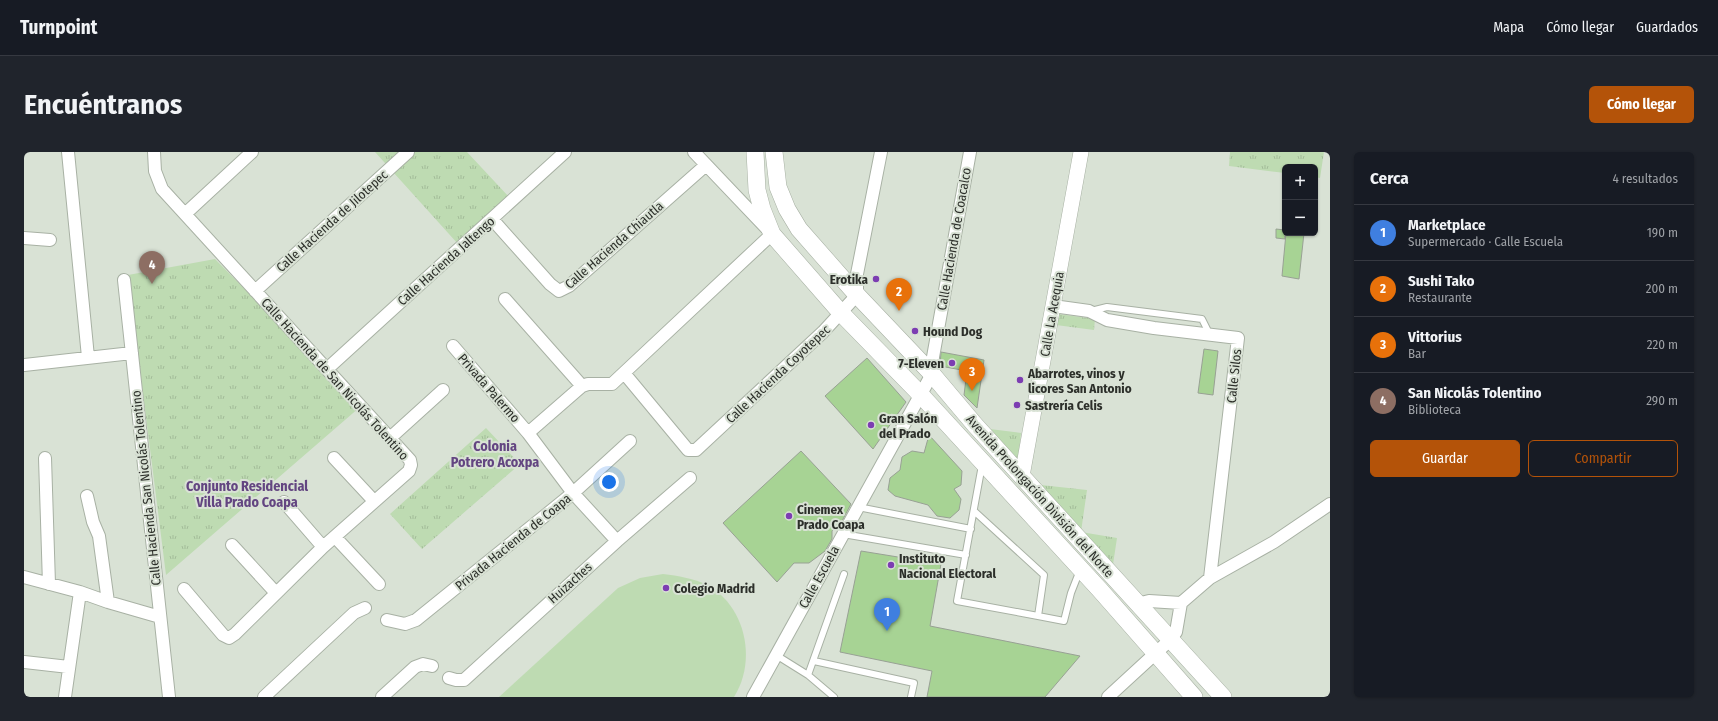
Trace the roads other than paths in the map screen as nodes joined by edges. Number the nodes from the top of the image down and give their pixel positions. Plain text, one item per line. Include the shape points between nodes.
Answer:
1 (68, 152) edge
2 (154, 152) edge
3 (252, 152) edge
4 (408, 152) edge
5 (565, 152) edge
6 (694, 152) edge
7 (754, 152) edge
8 (774, 152) edge
9 (881, 152) edge
10 (970, 152) edge
11 (1081, 152) edge
12 (706, 165) junction
13 (185, 214) junction
14 (492, 219) junction
15 (772, 234) junction
16 (24, 238) edge
17 (50, 240) dead end
18 (124, 280) dead end
19 (255, 291) junction
20 (858, 295) junction
21 (505, 299) dead end
22 (1053, 306) junction
23 (841, 313) junction
24 (453, 346) dead end
25 (132, 353) junction
26 (88, 357) junction
27 (24, 366) edge
28 (327, 369) junction
29 (624, 373) junction
30 (932, 374) junction
31 (582, 386) junction
32 (443, 390) dead end
33 (920, 394) junction
34 (528, 433) junction
35 (390, 438) junction
36 (630, 441) dead end
37 (45, 458) dead end
38 (334, 458) dead end
39 (983, 463) junction
40 (1022, 476) junction
41 (690, 478) dead end
42 (573, 494) junction
43 (87, 496) dead end
44 (374, 501) junction
45 (284, 502) dead end
46 (1330, 504) edge
47 (858, 507) junction
48 (974, 511) junction
49 (971, 529) junction
50 (843, 534) junction
51 (335, 537) junction
52 (617, 541) junction
53 (232, 545) dead end
54 (323, 547) junction
55 (966, 555) junction
56 (1080, 570) junction
57 (844, 574) dead end
58 (24, 577) edge
59 (1210, 578) junction
60 (1115, 579) junction
61 (49, 584) junction
62 (379, 584) dead end
63 (184, 589) dead end
64 (1100, 590) junction
65 (80, 592) junction
66 (276, 593) junction
67 (1134, 601) junction
68 (108, 602) junction
69 (1182, 603) junction
70 (365, 608) dead end
71 (1117, 610) junction
72 (1038, 616) junction
73 (160, 618) junction
74 (387, 620) dead end
75 (1170, 640) junction
76 (1156, 654) junction
77 (776, 655) junction
78 (814, 660) junction
79 (24, 662) edge
80 (432, 666) dead end
81 (69, 668) junction
82 (808, 675) junction
83 (449, 678) dead end
84 (65, 697) edge
85 (169, 697) edge
86 (264, 697) edge
87 (382, 697) edge
88 (753, 697) edge
89 (834, 697) edge
90 (911, 697) edge
91 (1108, 697) edge
92 (1194, 697) edge
93 (1223, 697) edge

1 - 26 street
2 - 13 street, Calle Hacienda de San Nicolás Tolentino via 155,171 162,189
3 - 13 street
4 - 19 street, Calle Hacienda de Jilotepec
5 - 14 street, Calle Hacienda Jaltengo
6 - 12 street
7 - 15 main road, Avenida Prolongación División del Norte via 757,190
8 - 20 main road, Avenida Prolongación División del Norte via 778,187 792,220
9 - 20 street via 857,274
10 - 30 street, Calle Hacienda de Coacalco via 934,350
11 - 22 street, Calle La Acequia
12 - 14 street, Calle Hacienda Chiautla via 569,286 559,291
12 - 15 street
13 - 19 street, Calle Hacienda de San Nicolás Tolentino
14 - 28 street, Calle Hacienda Jaltengo
15 - 23 main road, Avenida Prolongación División del Norte
15 - 29 street
16 - 17 street
18 - 25 street, Calle Hacienda San Nicolás Tolentino
19 - 28 street, Calle Hacienda de San Nicolás Tolentino
20 - 23 street, Calle Hacienda Coyotepec
20 - 30 main road, Avenida Prolongación División del Norte
21 - 31 street
22 - 40 street, Calle La Acequia
22 - 59 street, Calle Silos via 1089,311 1107,320 1238,338
23 - 29 street, Calle Hacienda Coyotepec via 696,450 688,450
23 - 33 main road, Avenida Prolongación División del Norte
24 - 34 street, Privada Palermo
25 - 26 street
25 - 73 street, Calle Hacienda San Nicolás Tolentino
26 - 27 street
28 - 35 street, Calle Hacienda de San Nicolás Tolentino
29 - 31 street via 612,384
30 - 33 street, Calle Escuela
30 - 40 main road, Avenida Prolongación División del Norte
31 - 34 street
32 - 35 street
33 - 39 main road, Avenida Prolongación División del Norte
33 - 47 street, Calle Escuela
34 - 42 street, Privada Palermo
35 - 44 street, Calle Hacienda de San Nicolás Tolentino via 410,460 411,465 409,471
36 - 42 street, Privada Hacienda de Coapa
37 - 61 street
38 - 44 street
39 - 48 lane
39 - 56 main road, Avenida Prolongación División del Norte
40 - 60 main road, Avenida Prolongación División del Norte
41 - 52 street, Huizaches
42 - 52 street, Privada Palermo
42 - 74 street, Privada Hacienda de Coapa via 416,620 405,624
43 - 68 street via 99,536
44 - 51 street, Calle Hacienda de San Nicolás Tolentino
45 - 54 street
46 - 59 street via 1274,542
47 - 49 lane
47 - 50 street, Calle Escuela
48 - 49 lane
48 - 72 lane via 1044,575
49 - 55 lane
50 - 55 lane
50 - 77 street, Calle Escuela
51 - 54 street, Calle Hacienda de San Nicolás Tolentino
51 - 62 street
52 - 83 street, Huizaches via 464,680
53 - 66 street
54 - 66 street, Calle Hacienda de San Nicolás Tolentino
55 - 72 lane via 957,601
56 - 64 main road, Avenida Prolongación División del Norte
56 - 72 lane via 1064,621
57 - 78 lane
58 - 61 street
59 - 69 street
60 - 64 main road via 1112,590
60 - 67 main road, Avenida Prolongación División del Norte
61 - 65 street
63 - 66 street, Calle Hacienda de San Nicolás Tolentino via 223,635 229,638
64 - 71 main road, Avenida Prolongación División del Norte
65 - 68 street
65 - 81 street
67 - 69 street
67 - 71 main road via 1126,596 1120,598
67 - 75 main road, Avenida Prolongación División del Norte
68 - 73 street
69 - 75 street via 1176,632
70 - 86 street via 354,613
71 - 76 main road, Avenida Prolongación División del Norte
73 - 85 street, Calle Hacienda San Nicolás Tolentino
75 - 76 street
75 - 93 main road, Avenida Prolongación División del Norte
76 - 91 street
76 - 92 main road, Avenida Prolongación División del Norte
77 - 82 lane
77 - 88 street, Calle Escuela
78 - 82 lane
78 - 90 lane via 914,683
79 - 81 street
80 - 87 street via 423,664 415,668
81 - 84 street
82 - 89 lane

